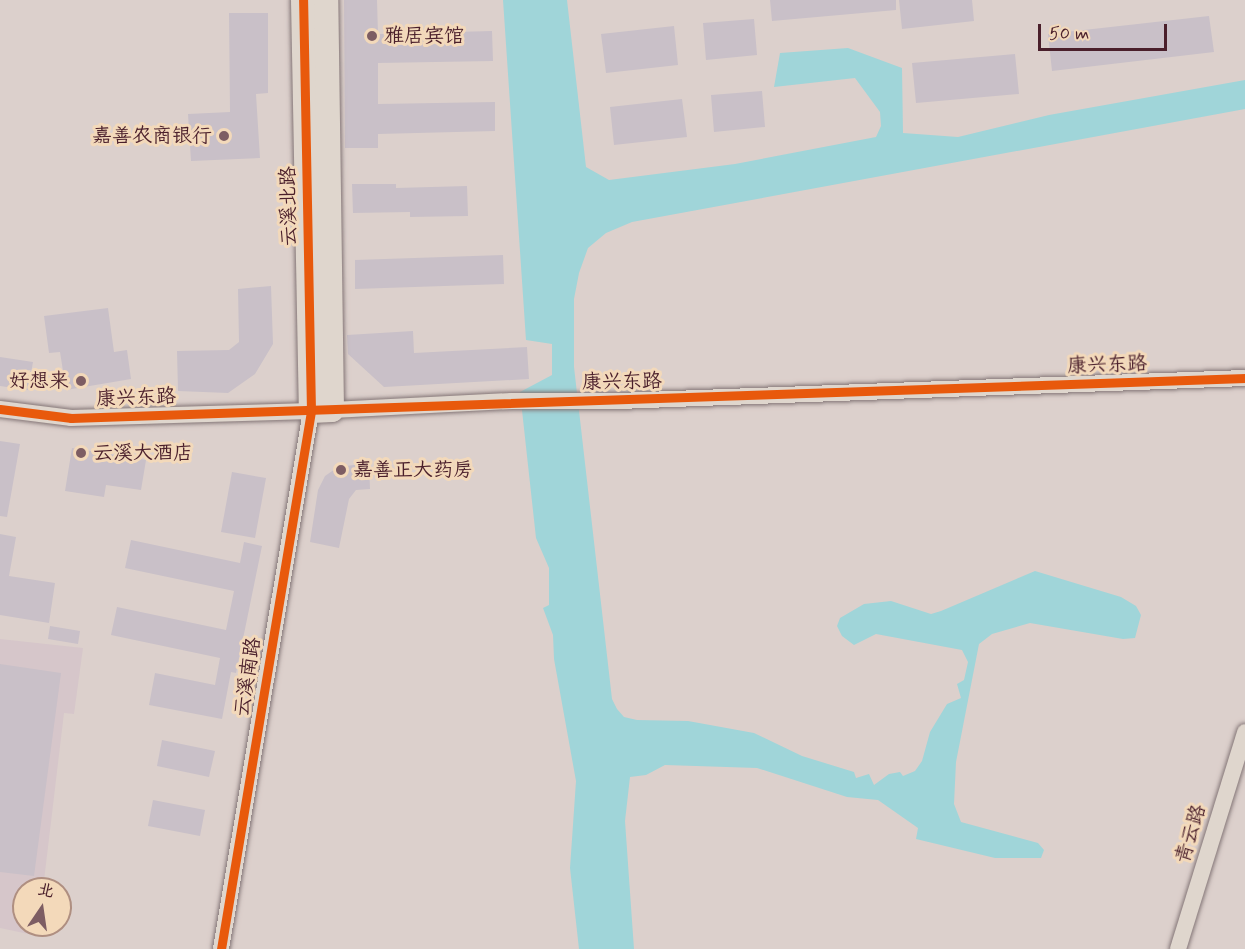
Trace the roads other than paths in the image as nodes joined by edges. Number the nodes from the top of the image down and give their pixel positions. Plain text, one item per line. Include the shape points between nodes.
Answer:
1 (303, 0) edge
2 (326, 0) edge
3 (1245, 378) edge
4 (0, 409) edge
5 (321, 411) junction
6 (1245, 732) edge
7 (221, 949) edge
8 (1178, 949) edge

1 - 5 street, 云溪北路
2 - 5 street, 云溪北路
3 - 5 street, 康兴东路 via 512,401
4 - 5 street, 康兴东路 via 72,418
5 - 7 street, 云溪南路
6 - 8 street, 青云路

